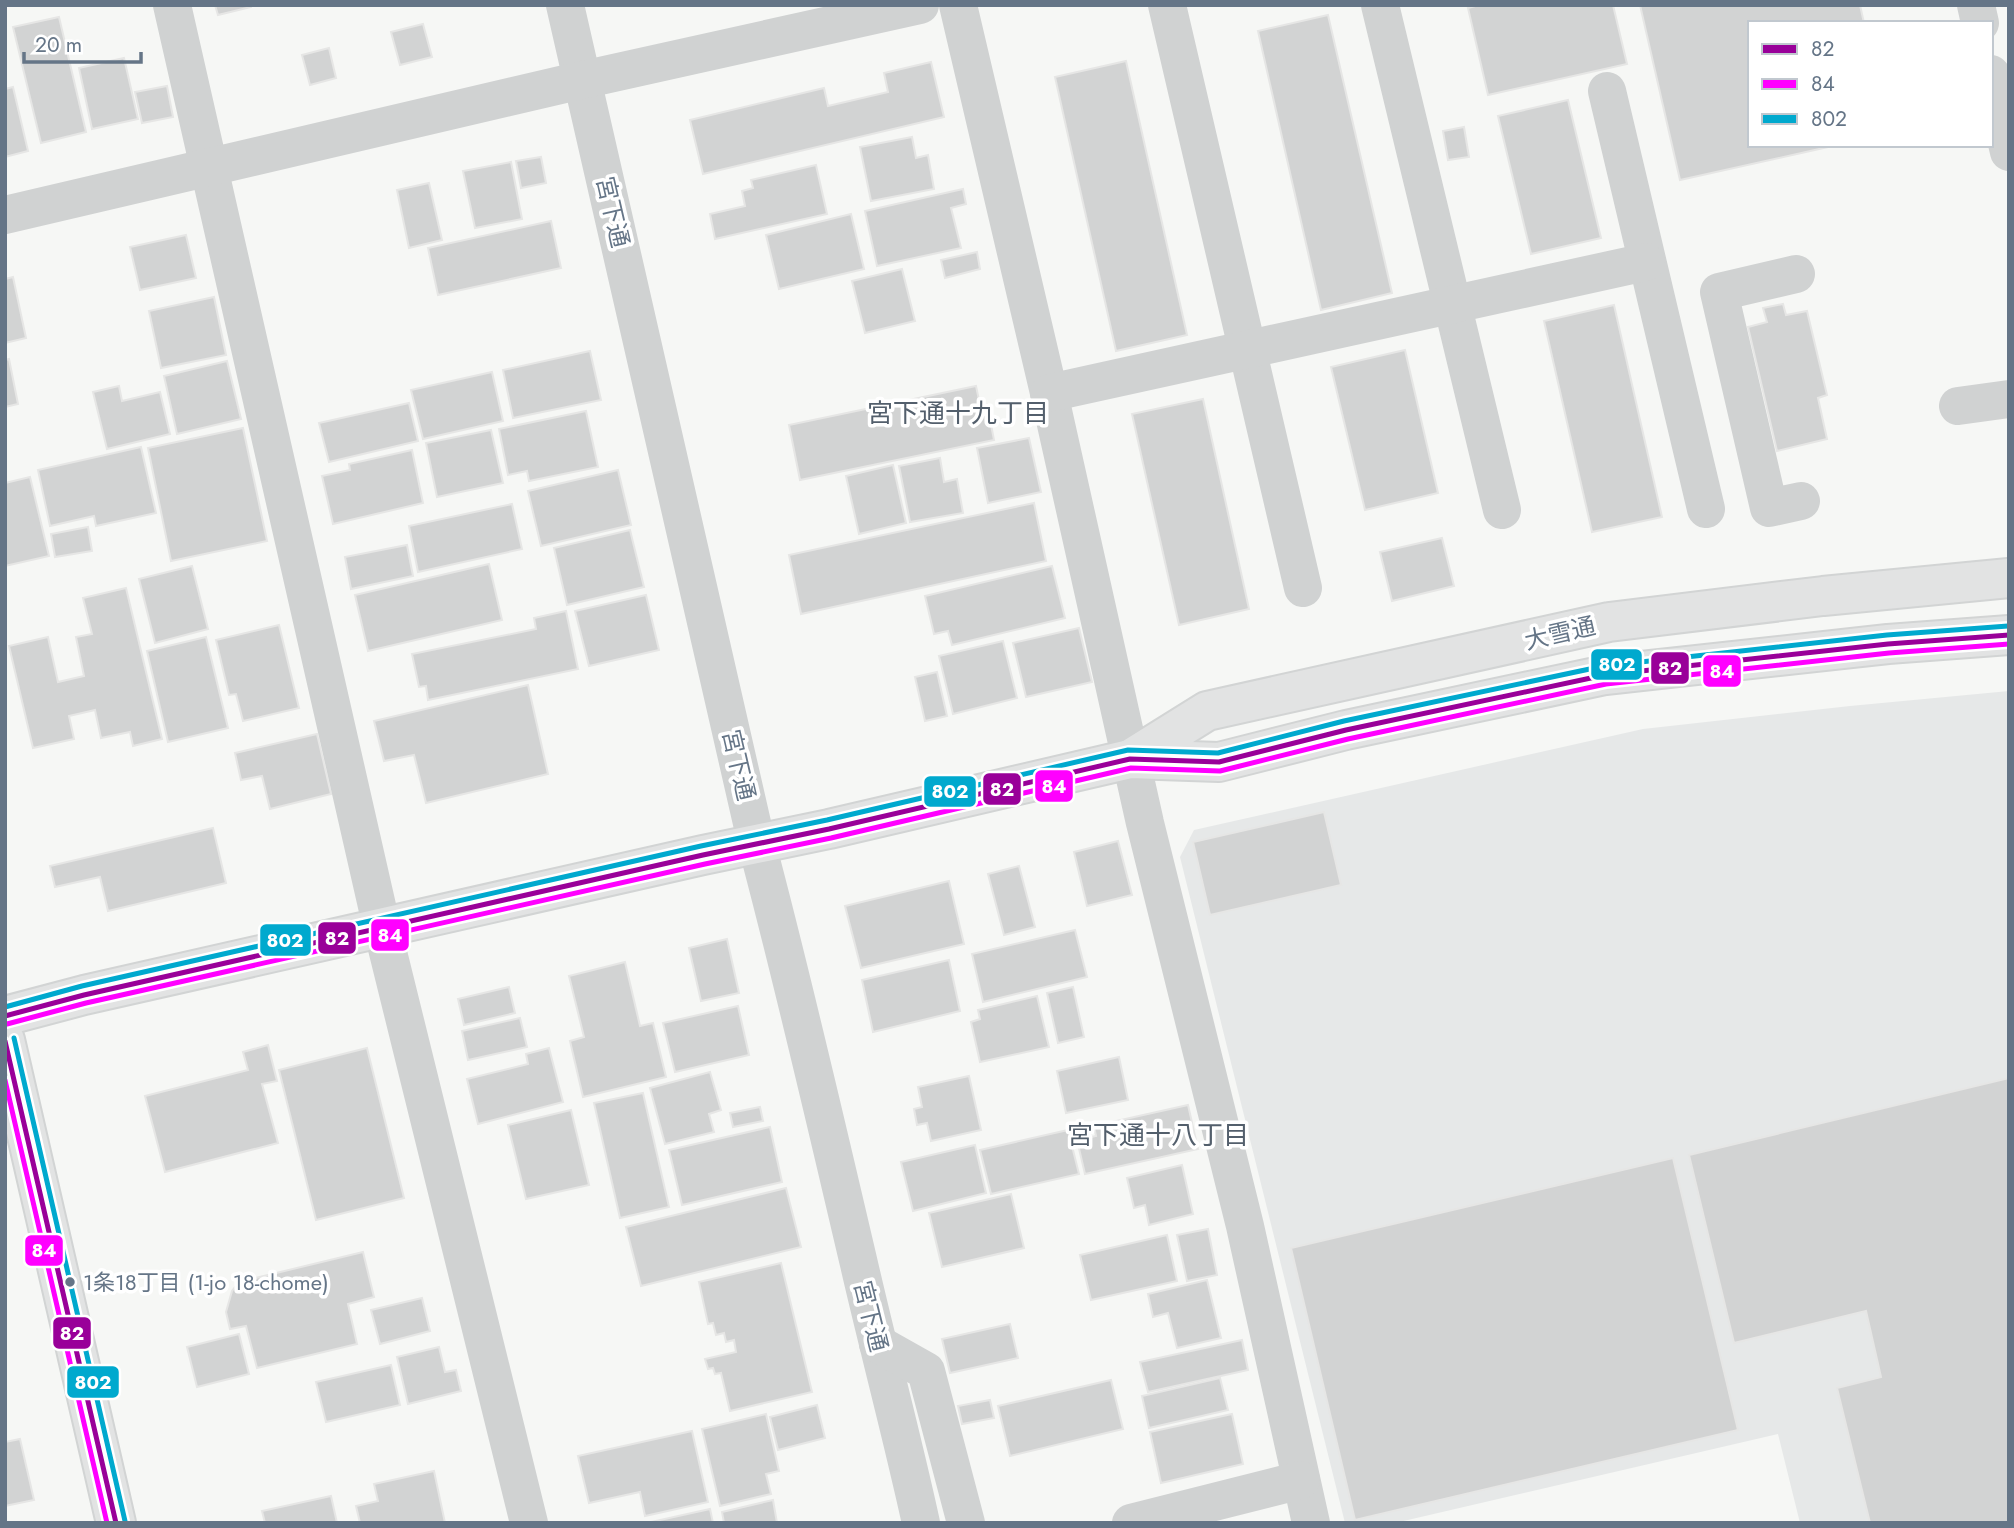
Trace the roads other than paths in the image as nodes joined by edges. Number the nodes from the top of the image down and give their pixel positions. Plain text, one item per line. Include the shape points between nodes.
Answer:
1 (172, 5) edge
2 (565, 5) edge
3 (920, 5) edge
4 (958, 5) edge
5 (1167, 5) edge
6 (1380, 5) edge
7 (582, 80) junction
8 (1993, 83) edge
9 (1606, 91) dead end
10 (2009, 152) edge
11 (210, 167) junction
12 (5, 215) edge
13 (1646, 262) junction
14 (1796, 274) dead end
15 (1453, 303) junction
16 (1247, 351) junction
17 (1049, 393) junction
18 (2009, 399) edge
19 (1958, 406) dead end
20 (1801, 501) dead end
21 (1706, 509) dead end
22 (1502, 510) dead end
23 (2009, 578) edge
24 (1303, 588) dead end
25 (2009, 635) edge
26 (1130, 759) junction
27 (757, 845) junction
28 (382, 928) junction
29 (5, 1016) edge
30 (5, 1040) edge
31 (878, 1344) junction
32 (1300, 1480) junction
33 (116, 1523) edge
34 (529, 1523) edge
35 (921, 1523) edge
36 (966, 1523) edge
37 (1131, 1523) edge
38 (1311, 1523) edge

1 - 11 street
2 - 7 street, 宮下通
3 - 7 street
4 - 17 street
5 - 16 street
6 - 15 street
7 - 11 street
7 - 27 street, 宮下通
8 - 10 street
9 - 13 street
11 - 12 street
11 - 28 street
13 - 15 street
13 - 21 street
14 - 20 street via 1719,292 1769,508
15 - 16 street
15 - 22 street
16 - 17 street
16 - 24 street
17 - 26 street
18 - 19 street
23 - 26 main road, 大雪通 via 1609,622 1207,711
25 - 26 main road, 大雪通 via 1605,675 1219,762
26 - 27 main road, 大雪通
26 - 32 street via 1245,1226
27 - 28 main road, 大雪通
27 - 31 street, 宮下通
28 - 29 main road, 大雪通
28 - 34 street
30 - 33 main road
31 - 35 street, 宮下通
31 - 36 street via 926,1371
32 - 37 street
32 - 38 street

